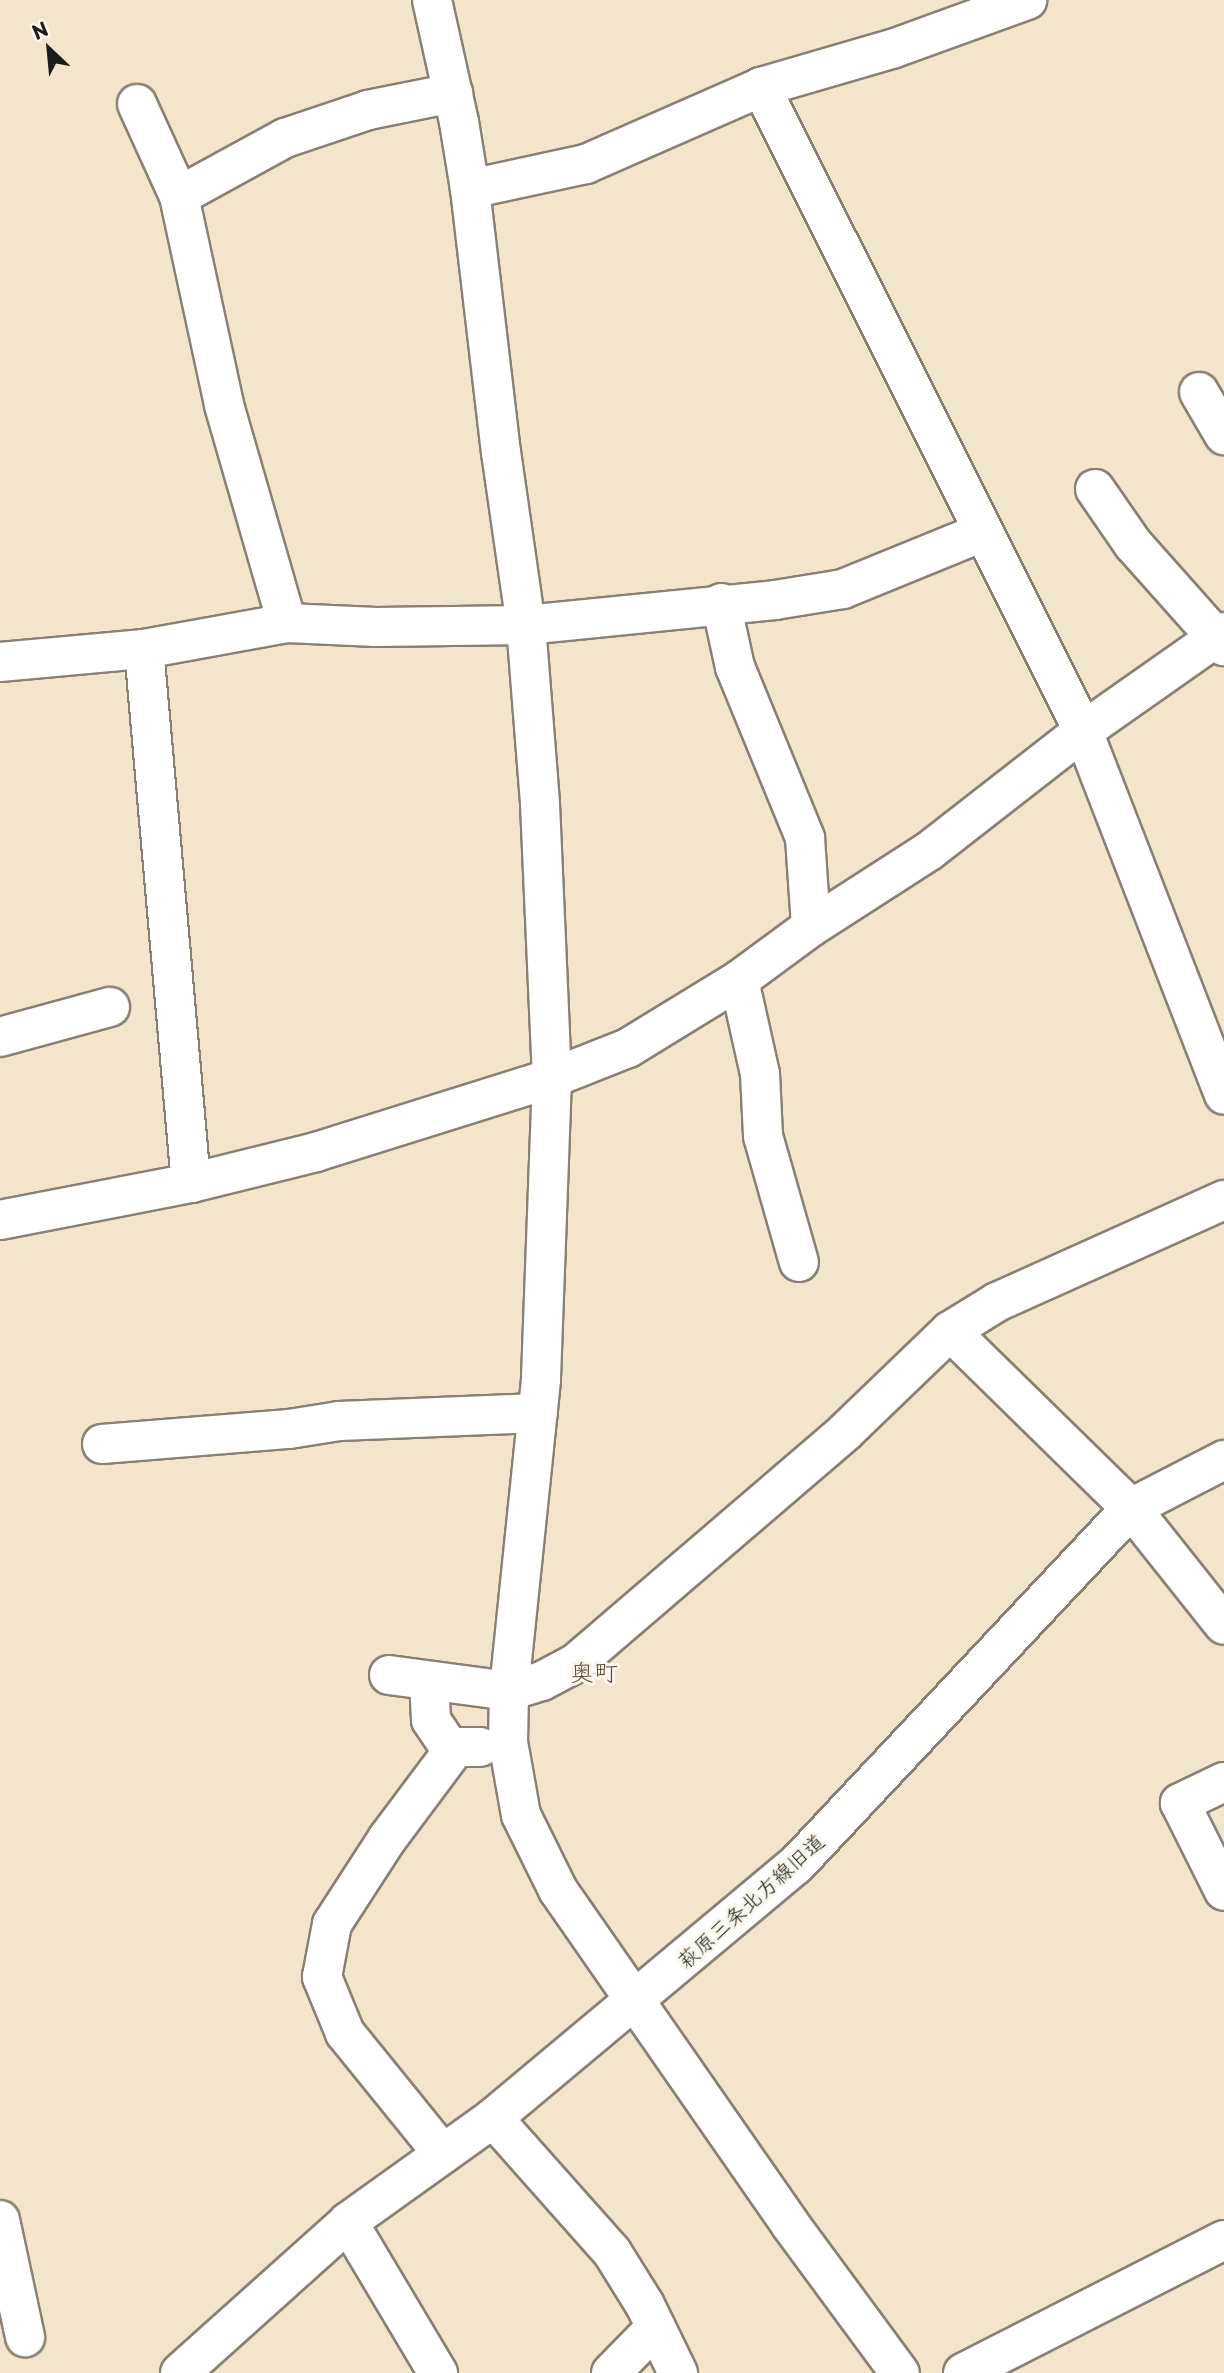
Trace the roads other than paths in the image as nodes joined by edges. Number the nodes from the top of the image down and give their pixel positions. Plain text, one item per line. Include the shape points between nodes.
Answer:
1 (432, 0) edge
2 (1027, 0) edge
3 (761, 87) junction
4 (453, 93) junction
5 (137, 104) dead end
6 (470, 189) junction
7 (179, 196) junction
8 (1199, 392) dead end
9 (1224, 435) edge
10 (1095, 489) dead end
11 (983, 532) junction
12 (721, 603) junction
13 (287, 623) junction
14 (526, 625) junction
15 (1221, 639) edge
16 (144, 649) junction
17 (0, 662) edge
18 (1083, 731) junction
19 (811, 928) junction
20 (739, 981) junction
21 (110, 1007) dead end
22 (0, 1037) edge
23 (552, 1078) junction
24 (1224, 1095) edge
25 (191, 1183) junction
26 (1224, 1200) edge
27 (0, 1220) edge
28 (799, 1262) dead end
29 (950, 1331) junction
30 (538, 1413) junction
31 (102, 1444) dead end
32 (1224, 1460) edge
33 (1131, 1508) junction
34 (1224, 1625) edge
35 (389, 1675) dead end
36 (429, 1681) junction
37 (509, 1690) junction
38 (508, 1742) junction
39 (455, 1748) junction
40 (1224, 1782) edge
41 (1224, 1891) edge
42 (635, 2001) junction
43 (493, 2118) junction
44 (443, 2154) junction
45 (0, 2220) edge
46 (348, 2222) junction
47 (1224, 2240) edge
48 (656, 2328) junction
49 (25, 2337) dead end
50 (180, 2373) edge
51 (438, 2373) edge
52 (611, 2373) edge
53 (678, 2373) edge
54 (900, 2373) edge
55 (963, 2373) edge

1 - 4 street
2 - 3 street via 892,49
3 - 6 street via 586,164
3 - 11 street
4 - 6 street
4 - 7 street via 368,110 285,138
5 - 7 street
6 - 14 street
7 - 13 street via 224,404
8 - 9 street
10 - 15 street via 1133,544
11 - 12 street via 843,589
11 - 18 street
12 - 14 street
12 - 19 street via 735,667 805,838
13 - 14 street
13 - 16 street
14 - 23 street via 540,804
15 - 18 street
16 - 17 street
16 - 25 street
18 - 19 street via 929,851
18 - 24 street
19 - 20 street
20 - 23 street via 628,1048
20 - 28 street via 760,1074 763,1136
21 - 22 street
23 - 25 street via 316,1153
23 - 30 street
25 - 27 street
26 - 29 street via 997,1302
29 - 33 street
29 - 37 street via 845,1432 576,1662 542,1681
30 - 31 street via 339,1421
30 - 37 street
32 - 33 street, 萩原三条北方線旧道
33 - 34 street
33 - 42 street, 萩原三条北方線旧道 via 796,1864
35 - 36 street
36 - 37 street
36 - 39 street via 430,1720 449,1747
37 - 38 street
38 - 39 street
38 - 42 street via 522,1815 542,1858 558,1890
39 - 44 street via 387,1839 332,1924 321,1977 345,2033
40 - 41 street via 1180,1803
42 - 43 street, 萩原三条北方線旧道
42 - 54 street
43 - 44 street, 萩原三条北方線旧道
43 - 48 street via 612,2252
44 - 46 street, 萩原三条北方線旧道
45 - 49 street
46 - 50 street, 萩原三条北方線旧道
46 - 51 street
47 - 55 street
48 - 52 street
48 - 53 street

